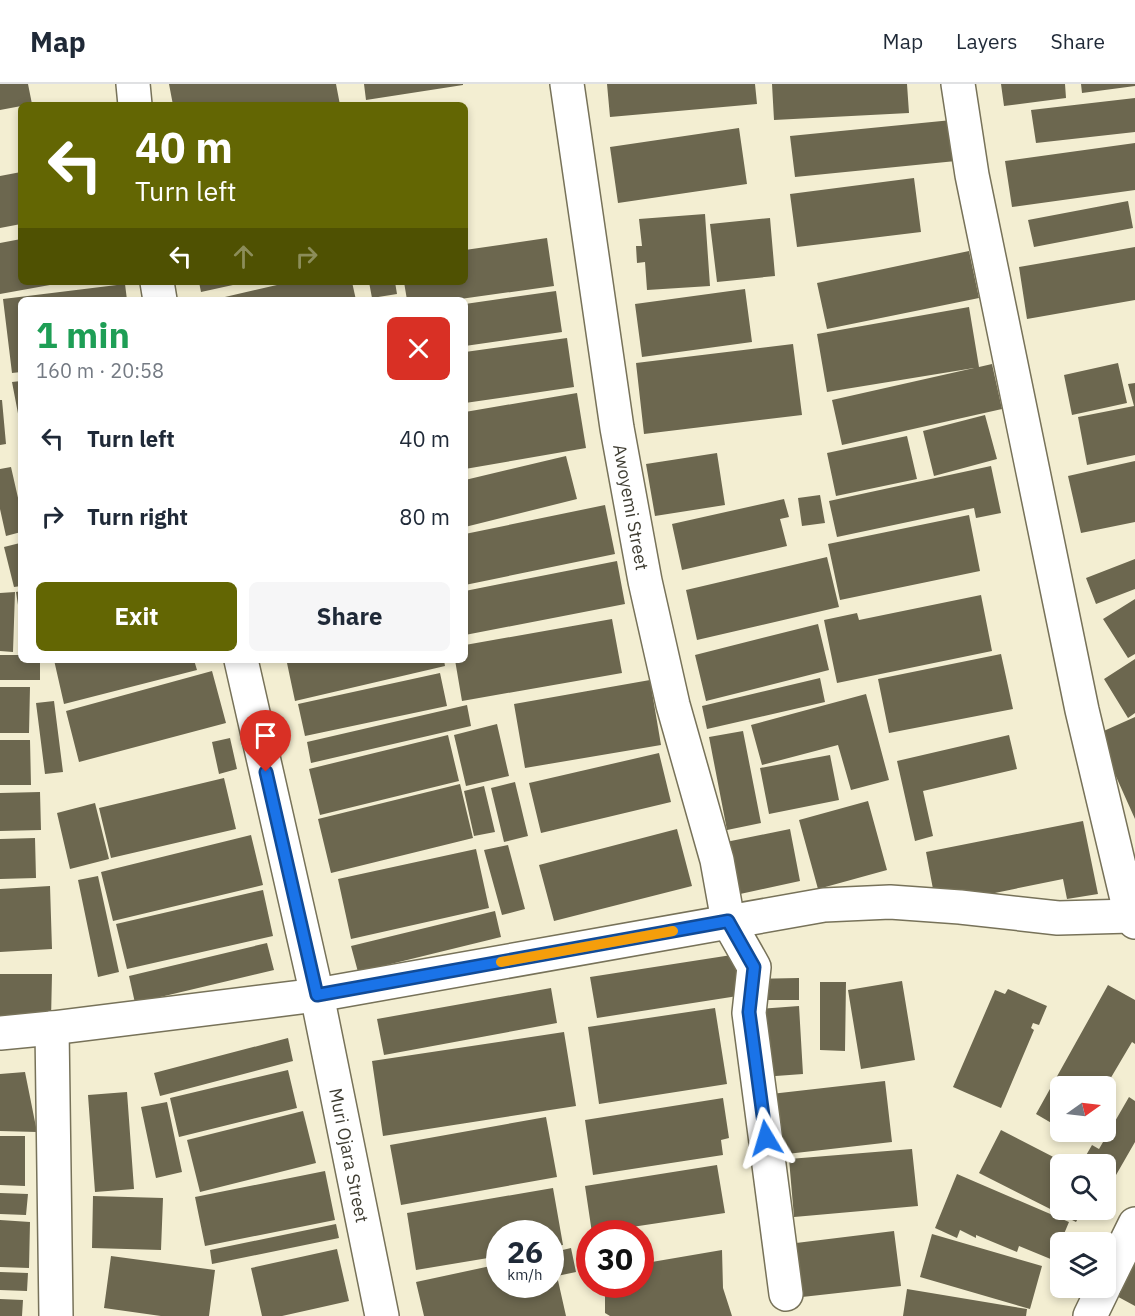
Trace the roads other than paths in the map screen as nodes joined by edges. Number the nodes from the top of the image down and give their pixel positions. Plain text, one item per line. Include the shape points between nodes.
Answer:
1 (133, 84) edge
2 (567, 84) edge
3 (958, 84) edge
4 (135, 102) edge
5 (242, 663) edge
6 (1134, 918) edge
7 (728, 921) junction
8 (317, 995) junction
9 (52, 1028) junction
10 (0, 1033) edge
11 (1135, 1224) edge
12 (1116, 1263) edge
13 (786, 1294) dead end
14 (1099, 1298) edge
15 (56, 1316) edge
16 (382, 1316) edge
17 (1090, 1316) edge

1 - 4 street
2 - 7 street, Awoyemi Street via 617,428 645,580 673,705 717,860
3 - 6 street via 972,175 1082,711
5 - 8 street, Muri Ojara Street
6 - 7 street via 1058,918 890,903 824,905
7 - 8 street
7 - 13 street, Awoyemi Street via 754,967 749,1012
8 - 9 street
8 - 16 street, Muri Ojara Street
9 - 10 street
9 - 15 street
11 - 12 street
14 - 17 street

